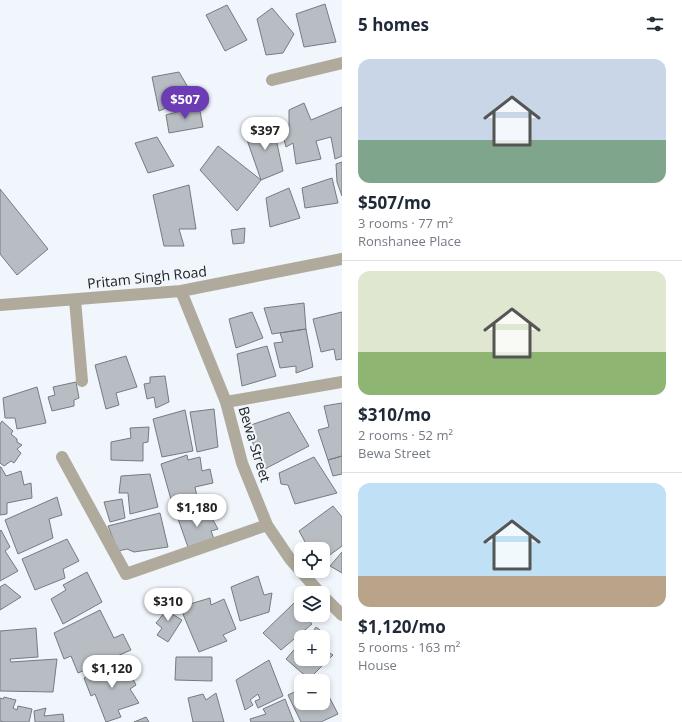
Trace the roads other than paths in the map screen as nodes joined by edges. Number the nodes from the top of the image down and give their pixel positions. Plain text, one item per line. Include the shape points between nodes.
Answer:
1 (342, 63) edge
2 (272, 80) dead end
3 (342, 258) edge
4 (181, 291) junction
5 (75, 300) junction
6 (0, 305) edge
7 (82, 380) dead end
8 (342, 382) edge
9 (226, 402) junction
10 (62, 457) dead end
11 (267, 525) junction
12 (314, 586) edge
13 (330, 603) edge
14 (342, 614) edge

1 - 2 street
3 - 4 street, Pritam Singh Road
4 - 5 street, Pritam Singh Road
4 - 9 street, Bewa Street
5 - 6 street, Pritam Singh Road
5 - 7 street
8 - 9 street
9 - 11 street, Bewa Street via 242,463
10 - 11 street via 126,574
11 - 12 street, Bewa Street via 290,559
13 - 14 street

